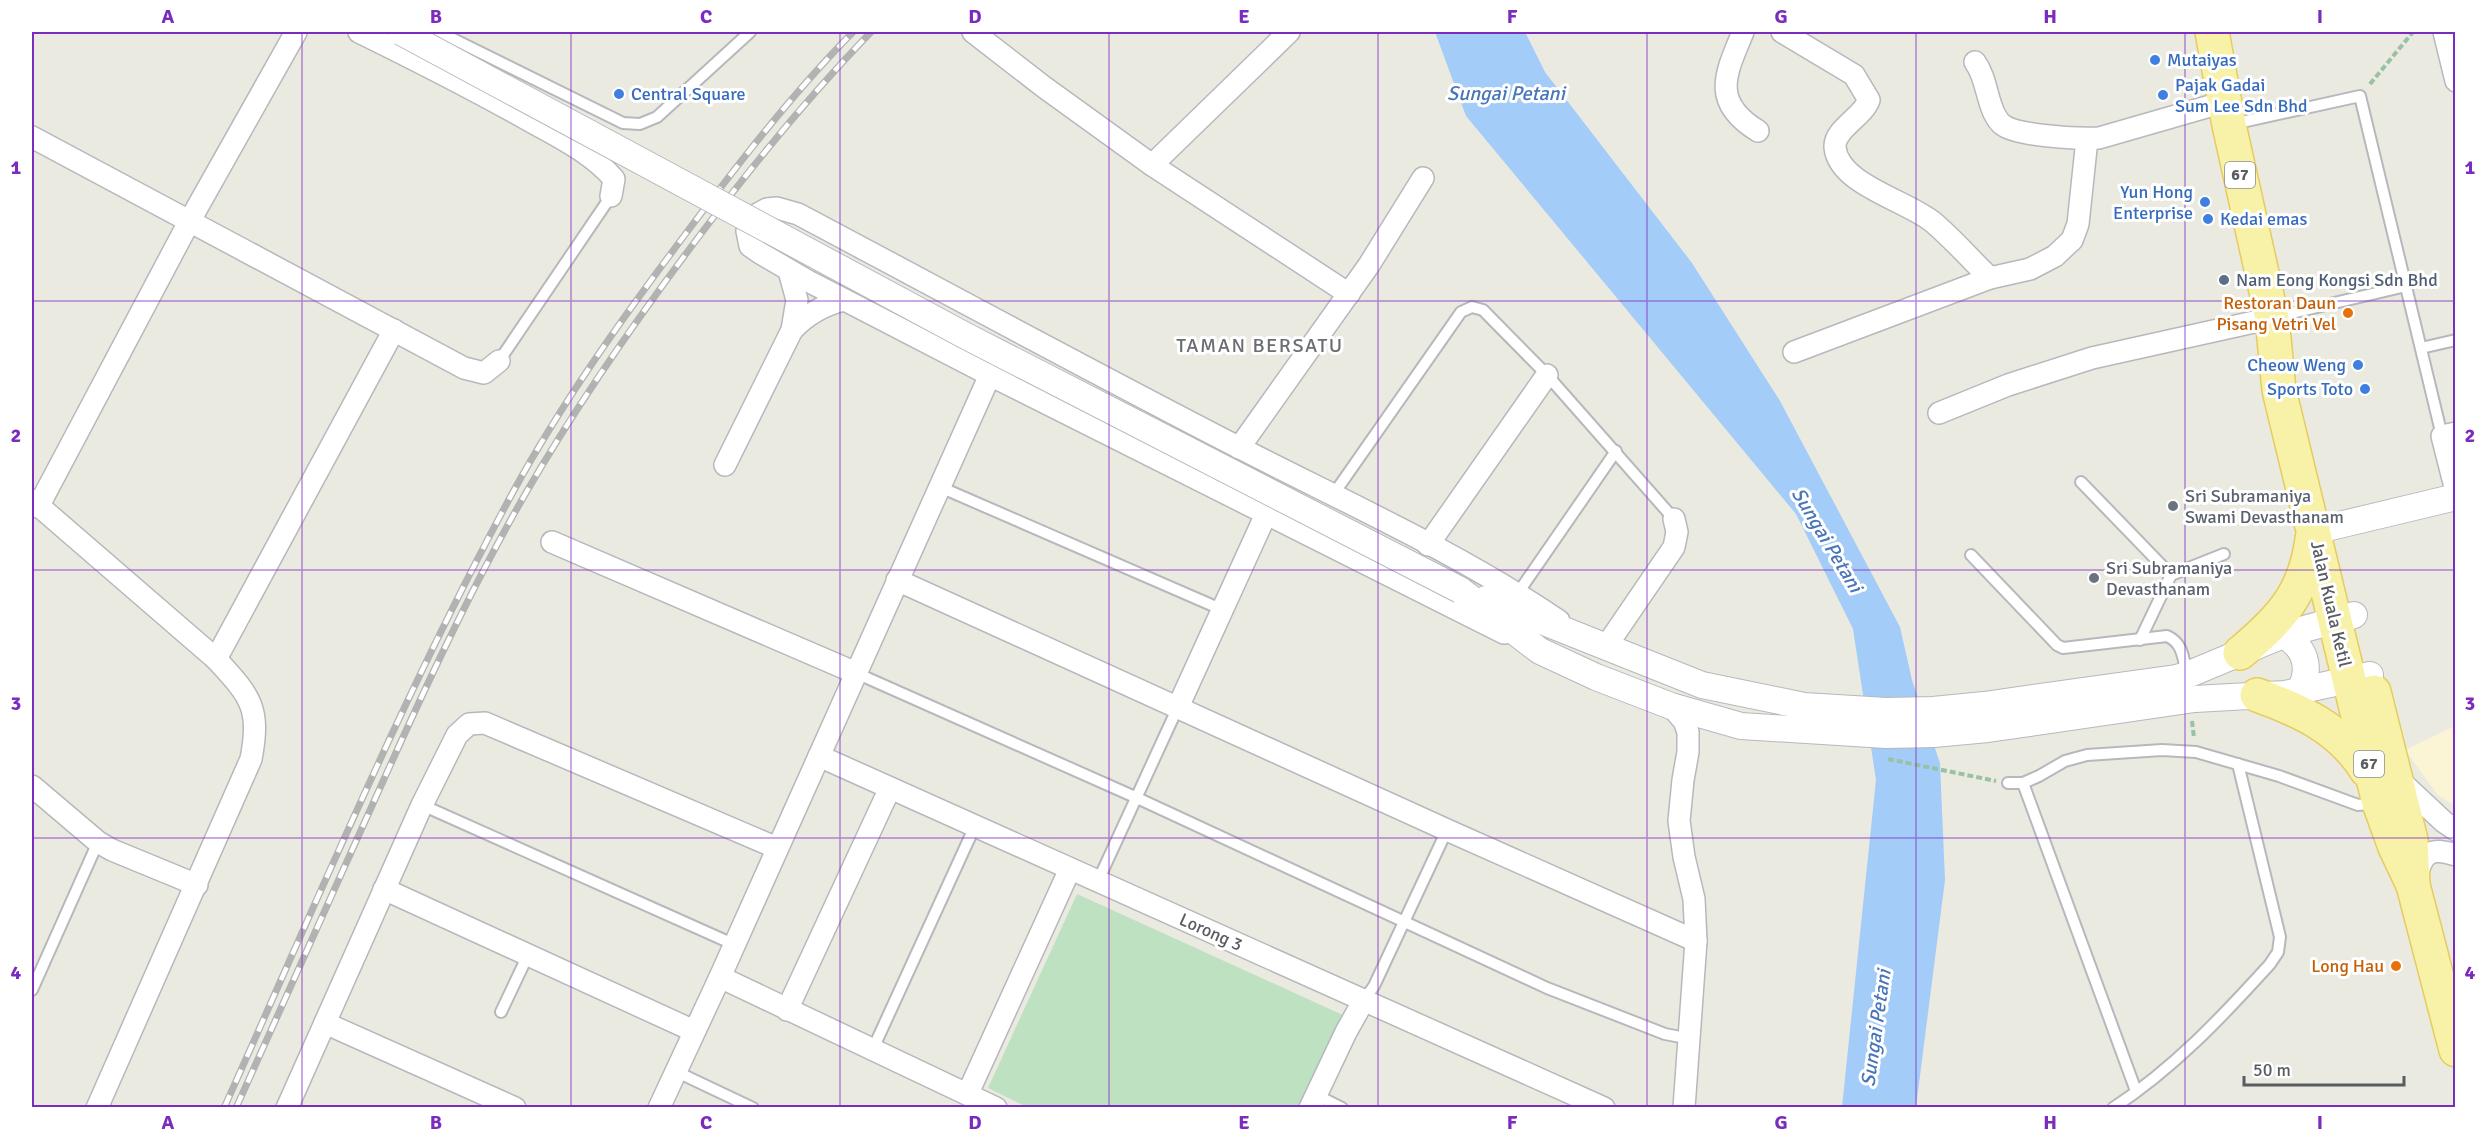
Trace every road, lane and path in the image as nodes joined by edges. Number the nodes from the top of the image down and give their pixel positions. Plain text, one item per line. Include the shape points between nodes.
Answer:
1 (296, 32) edge
2 (359, 32) edge
3 (401, 32) edge
4 (440, 32) edge
5 (750, 32) edge
6 (973, 32) edge
7 (1290, 32) edge
8 (1743, 32) edge
9 (1782, 32) edge
10 (2212, 32) edge
11 (2412, 32) edge
12 (2448, 38) edge
13 (1975, 62) dead end
14 (2456, 81) edge
15 (2360, 96) junction
16 (2227, 114) junction
17 (1758, 131) dead end
18 (32, 137) edge
19 (2087, 139) junction
20 (1152, 165) junction
21 (1423, 178) dead end
22 (611, 196) joint
23 (189, 222) junction
24 (789, 270) junction
25 (1990, 278) junction
26 (2406, 286) junction
27 (1349, 294) junction
28 (844, 300) junction
29 (2272, 318) junction
30 (394, 330) junction
31 (792, 330) junction
32 (2456, 340) edge
33 (2421, 348) junction
34 (1794, 352) dead end
35 (499, 361) joint
36 (990, 375) junction
37 (1547, 375) junction
38 (1939, 413) dead end
39 (2449, 434) edge
40 (1239, 448) junction
41 (1616, 451) junction
42 (725, 465) dead end
43 (2081, 482) dead end
44 (940, 487) junction
45 (2456, 491) edge
46 (1334, 495) junction
47 (2456, 497) edge
48 (35, 504) edge
49 (1266, 514) junction
50 (1674, 519) joint
51 (2324, 529) junction
52 (552, 543) dead end
53 (1428, 544) junction
54 (2224, 554) dead end
55 (1971, 555) dead end
56 (2171, 575) junction
57 (897, 580) junction
58 (1460, 590) junction
59 (1518, 593) junction
60 (1223, 610) junction
61 (2344, 617) junction
62 (2283, 635) junction
63 (1575, 636) junction
64 (2140, 640) junction
65 (1605, 648) junction
66 (1540, 651) junction
67 (2240, 653) junction
68 (216, 658) junction
69 (856, 673) junction
70 (2187, 675) junction
71 (2359, 677) junction
72 (2300, 690) junction
73 (2257, 696) junction
74 (2105, 700) junction
75 (1671, 706) junction
76 (1178, 707) junction
77 (1803, 718) junction
78 (819, 756) junction
79 (1881, 758) dead end
80 (2238, 764) junction
81 (2008, 783) joint
82 (2023, 783) junction
83 (32, 786) edge
84 (890, 788) junction
85 (2383, 788) junction
86 (1135, 797) junction
87 (422, 805) junction
88 (975, 826) junction
89 (1447, 830) junction
90 (2456, 830) edge
91 (98, 842) junction
92 (777, 848) junction
93 (2456, 855) edge
94 (1070, 869) junction
95 (1098, 881) junction
96 (197, 885) junction
97 (2414, 885) junction
98 (384, 889) junction
99 (1403, 921) junction
100 (1696, 941) junction
101 (733, 945) junction
102 (528, 955) junction
103 (720, 977) junction
104 (32, 990) edge
105 (1364, 1000) junction
106 (787, 1010) junction
107 (501, 1012) dead end
108 (325, 1023) junction
109 (694, 1031) junction
110 (1691, 1039) junction
111 (2456, 1050) edge
112 (872, 1051) junction
113 (675, 1071) junction
114 (2136, 1091) junction
115 (968, 1094) junction
116 (1313, 1101) edge
117 (97, 1107) edge
118 (287, 1107) edge
119 (515, 1107) edge
120 (659, 1107) edge
121 (753, 1107) edge
122 (996, 1107) edge
123 (1342, 1107) edge
124 (1604, 1107) edge
125 (1684, 1107) edge
126 (2113, 1107) edge

1 - 23 street
2 - 22 street via 570,143 614,179
3 - 58 street, bridge via 964,335
4 - 5 lane via 623,123 640,124 657,117
6 - 20 street
7 - 20 street
8 - 17 street via 1728,69 1726,91 1729,105 1740,121
9 - 25 street via 1854,75 1864,87 1869,99 1866,108 1838,136 1835,146 1840,164 1854,177 1932,221
10 - 16 main road, Jalan Kuala Ketil / 67
11 - 15 path
12 - 14 street
13 - 19 street via 2003,125
15 - 16 lane
15 - 26 lane
16 - 19 street
16 - 29 main road, Jalan Kuala Ketil / 67
18 - 23 street
19 - 25 street via 2078,224 2072,240 2055,256 2030,269
20 - 27 street
21 - 27 street
22 - 35 lane
23 - 30 street
23 - 48 street
24 - 28 street
24 - 31 street via 796,300
24 - 40 street via 750,246 747,238 751,221 767,209 798,214
25 - 34 street
26 - 29 lane
26 - 33 lane
27 - 40 street
28 - 31 street via 803,318
28 - 36 street
29 - 38 street via 2092,358
29 - 51 main road, Jalan Kuala Ketil / 67 via 2298,389
30 - 35 street via 476,372 484,373
30 - 68 street
31 - 42 street
32 - 33 lane
33 - 39 lane
36 - 44 street
36 - 49 street
37 - 41 lane
37 - 46 lane via 1483,310 1472,307 1461,312
37 - 53 street
39 - 45 street
40 - 46 street
41 - 50 lane
41 - 59 lane
43 - 56 lane
44 - 57 street
44 - 60 lane
46 - 53 street
47 - 51 street
48 - 68 street
49 - 60 street
49 - 66 street
50 - 65 street via 1674,547
51 - 61 main road, Jalan Kuala Ketil / 67
51 - 67 main road via 2292,600 2269,629
52 - 69 street
53 - 59 street
54 - 56 lane
55 - 64 lane via 2057,645 2063,648
56 - 64 lane
57 - 69 street
57 - 76 street
58 - 63 street
58 - 66 street
59 - 63 street
60 - 76 street
61 - 62 street
61 - 71 main road, Jalan Kuala Ketil / 67
62 - 67 street
62 - 72 street via 2301,648 2306,658 2305,681
63 - 65 street
64 - 70 lane via 2167,636 2176,640
65 - 77 street
66 - 75 street
67 - 70 street
68 - 96 street via 253,709 256,733 251,759
69 - 78 street
69 - 86 lane
70 - 74 street
71 - 72 street
71 - 85 main road, Jalan Kuala Ketil / 67
72 - 73 street
73 - 74 street
73 - 85 main road via 2297,709 2333,732
74 - 77 street
75 - 77 street via 1742,726
75 - 100 street via 1688,732 1679,821 1694,899
76 - 86 lane
76 - 89 street
78 - 84 street, Lorong 3
78 - 92 street
79 - 81 path
80 - 82 lane via 2196,752 2087,755 2065,761
80 - 85 lane via 2358,805
80 - 114 lane via 2280,937 2278,952 2213,1026
81 - 82 lane
82 - 114 lane
83 - 91 street
84 - 88 street, Lorong 3
84 - 106 street
85 - 90 street
85 - 97 main road, Jalan Kuala Ketil / 67 via 2396,847
86 - 95 lane
86 - 99 lane
87 - 92 street via 457,735 469,724 485,723
87 - 98 street
87 - 101 lane
88 - 94 street, Lorong 3
88 - 112 lane
89 - 99 lane
89 - 100 street
91 - 96 street
91 - 104 lane
92 - 101 street
93 - 97 street via 2440,850 2429,853 2421,861
94 - 95 street, Lorong 3
94 - 115 street
95 - 105 street, Lorong 3
96 - 117 street
97 - 111 main road, Jalan Kuala Ketil / 67
98 - 102 street
98 - 108 street
99 - 105 lane
99 - 110 lane via 1547,988 1665,1034
100 - 110 street
101 - 103 street
102 - 107 lane
102 - 109 street
103 - 106 street
103 - 109 street
105 - 116 street
105 - 124 street, Lorong 3
106 - 112 street
108 - 118 street
108 - 119 street
109 - 113 street
110 - 125 street
112 - 115 street
113 - 120 street
113 - 121 lane
114 - 126 lane
115 - 122 street
116 - 123 lane

